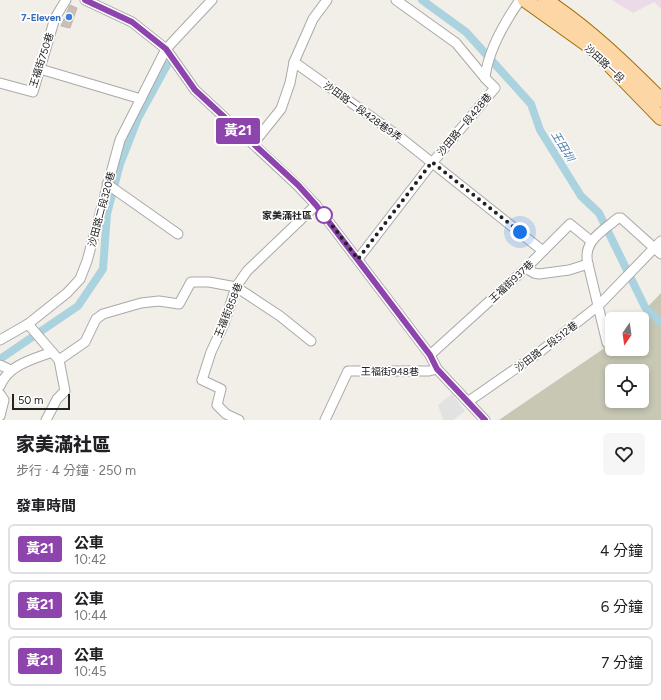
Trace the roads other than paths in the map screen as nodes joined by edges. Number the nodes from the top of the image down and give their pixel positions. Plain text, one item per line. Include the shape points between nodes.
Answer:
1 (66, 0) edge
2 (85, 0) edge
3 (212, 0) edge
4 (327, 0) edge
5 (396, 0) edge
6 (520, 0) edge
7 (525, 0) edge
8 (545, 0) edge
9 (166, 49) junction
10 (294, 62) junction
11 (40, 69) junction
12 (485, 78) junction
13 (0, 83) edge
14 (141, 99) junction
15 (661, 100) edge
16 (661, 118) edge
17 (253, 144) junction
18 (432, 162) junction
19 (107, 184) junction
20 (316, 205) junction
21 (178, 234) dead end
22 (591, 241) junction
23 (659, 248) edge
24 (542, 251) junction
25 (358, 259) junction
26 (588, 264) junction
27 (526, 268) junction
28 (236, 287) junction
29 (598, 306) junction
30 (28, 324) junction
31 (605, 335) edge
32 (0, 340) edge
33 (311, 340) dead end
34 (52, 352) junction
35 (430, 355) junction
36 (59, 360) junction
37 (0, 365) edge
38 (437, 369) junction
39 (11, 370) junction
40 (0, 386) edge
41 (0, 394) edge
42 (469, 401) junction
43 (0, 416) edge
44 (46, 420) edge
45 (239, 420) edge
46 (326, 420) edge
47 (485, 420) edge

1 - 11 street, 王福街750巷 via 55,18
2 - 9 street via 132,22
3 - 9 street, 沙田路二段320巷
4 - 10 street via 313,18
5 - 12 street via 456,43
6 - 12 street, 沙田路一段428巷 via 508,17 486,63
7 - 16 main road, 沙田路一段 via 595,50
8 - 15 main road, 沙田路一段 via 626,64
9 - 14 street, 沙田路二段320巷
9 - 17 street via 195,90
10 - 17 street via 281,108
10 - 18 street, 沙田路一段428巷9弄
11 - 13 street, 王福街750巷 via 33,92
11 - 14 street
12 - 18 street, 沙田路一段428巷 via 495,88
14 - 19 street, 沙田路二段320巷 via 120,140
17 - 20 street
18 - 24 street, 沙田路一段428巷9弄
18 - 25 street, 沙田路一段428巷
19 - 21 street
19 - 30 street, 沙田路二段320巷 via 80,279 67,293
20 - 25 street
20 - 28 street, 王福街858巷 via 246,271
22 - 23 street via 621,218
22 - 24 street, 王福街937巷 via 570,224
22 - 26 street via 586,252
23 - 29 street, 沙田路一段512巷
24 - 27 street, 王福街937巷
25 - 35 street
26 - 27 street via 569,270 539,274 534,274
26 - 29 street
27 - 35 street, 王福街937巷
28 - 33 street
28 - 36 street via 191,282 179,304 159,301 141,303 103,314 96,320 85,342
28 - 45 street, 王福街858巷 via 202,380 221,389 217,405 226,414
29 - 31 street
29 - 42 street, 沙田路一段512巷 via 541,352
30 - 32 street, 沙田路二段320巷
30 - 34 street
34 - 36 street
34 - 39 street via 28,360
35 - 38 street
36 - 44 street via 65,391 57,399
37 - 39 street
38 - 42 street
38 - 46 street, 王福街948巷 via 348,371
39 - 40 street
41 - 43 street via 4,400
42 - 47 street

